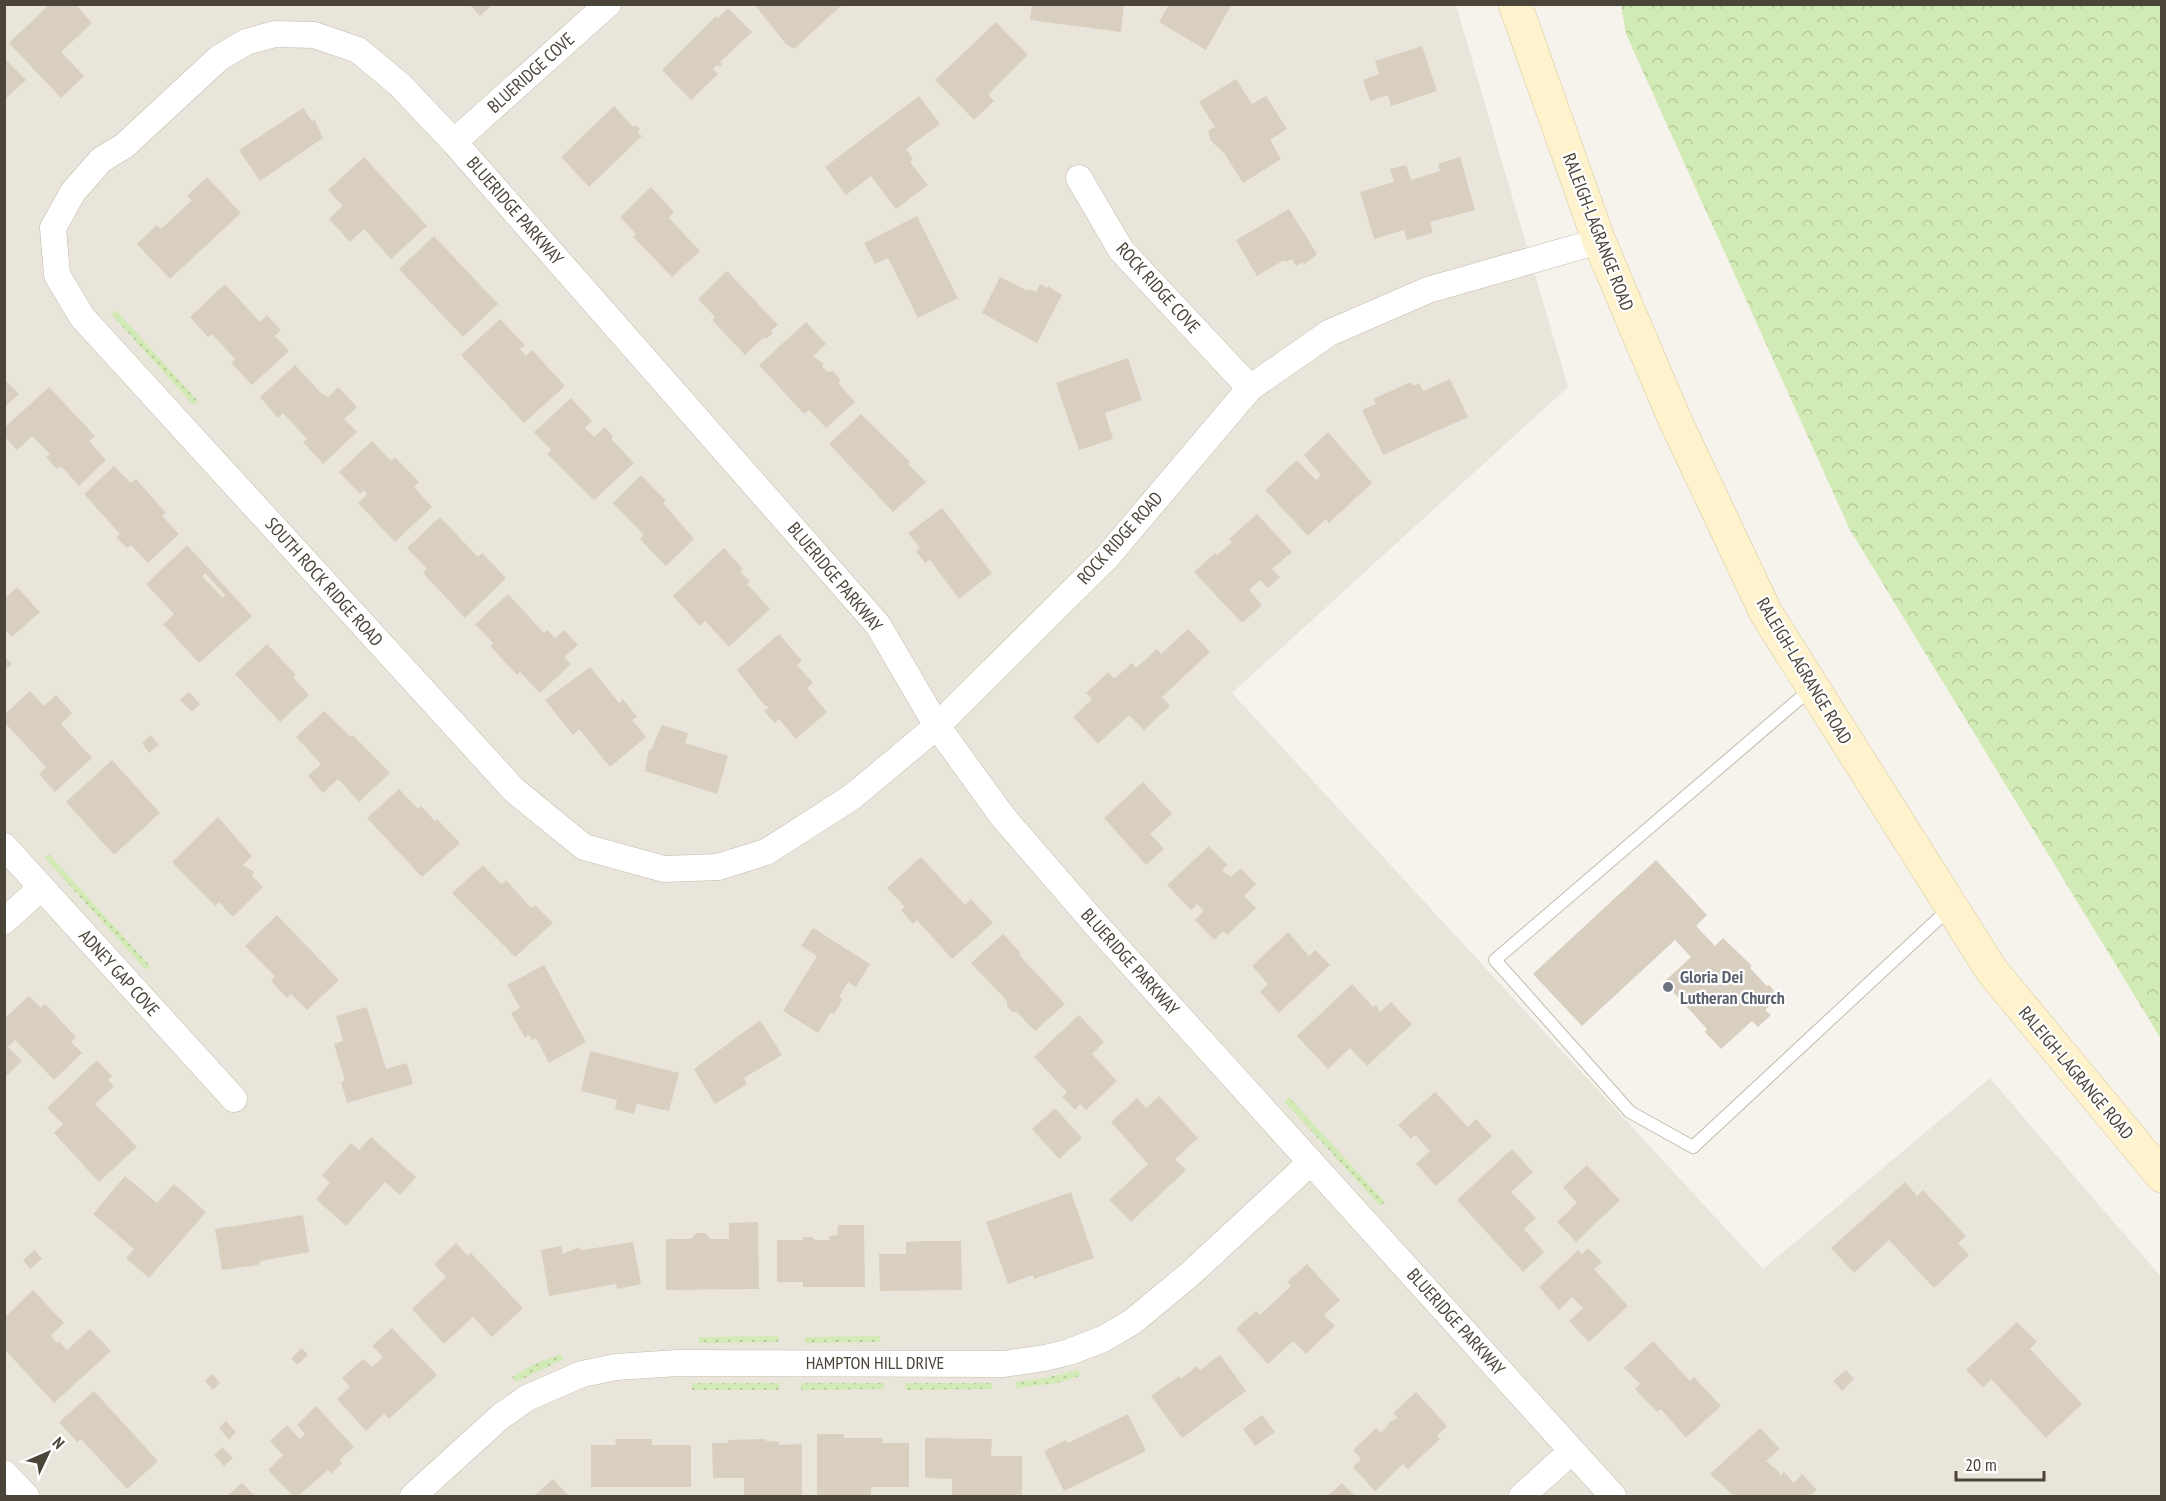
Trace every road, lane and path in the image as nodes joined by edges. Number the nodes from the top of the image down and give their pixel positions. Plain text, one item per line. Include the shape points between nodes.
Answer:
1 (608, 4) edge
2 (1515, 4) edge
3 (454, 142) junction
4 (1079, 178) dead end
5 (53, 228) joint
6 (1599, 241) junction
7 (1250, 388) junction
8 (1812, 687) junction
9 (937, 726) junction
10 (4, 846) edge
11 (664, 868) joint
12 (41, 888) junction
13 (1952, 906) junction
14 (4, 921) edge
15 (234, 1098) dead end
16 (1311, 1162) junction
17 (2162, 1176) edge
18 (1572, 1451) junction
19 (4, 1473) edge
20 (26, 1497) edge
21 (413, 1497) edge
22 (1522, 1497) edge
23 (1613, 1497) edge

1 - 3 street, BLUERIDGE COVE
2 - 6 main road, RALEIGH-LAGRANGE ROAD
3 - 5 street, BLUERIDGE PARKWAY via 400,86 358,50 314,35 275,34 246,42 219,58 124,146 101,160 73,192
3 - 9 street, BLUERIDGE PARKWAY via 878,625
4 - 7 street, ROCK RIDGE COVE via 1121,250
5 - 11 street, SOUTH ROCK RIDGE ROAD via 57,275 82,317 514,790 584,847
6 - 7 street, ROCK RIDGE ROAD via 1428,290 1329,333
6 - 8 main road, RALEIGH-LAGRANGE ROAD via 1675,420 1766,613
7 - 9 street, ROCK RIDGE ROAD via 1107,557
8 - 13 main road, RALEIGH-LAGRANGE ROAD
8 - 13 lane via 1495,960 1630,1112 1693,1147
9 - 11 street, ROCK RIDGE ROAD via 852,797 766,852 718,867
9 - 16 street, BLUERIDGE PARKWAY via 1003,817
10 - 12 street, ADNEY GAP COVE
12 - 14 street
12 - 15 street, ADNEY GAP COVE
13 - 17 main road, RALEIGH-LAGRANGE ROAD via 1992,970
16 - 18 street, BLUERIDGE PARKWAY
16 - 21 street, HAMPTON HILL DRIVE via 1132,1322 1084,1346 1045,1358 1004,1364 678,1363 615,1367 582,1374 527,1398
18 - 22 street
18 - 23 street, BLUERIDGE PARKWAY
19 - 20 street

